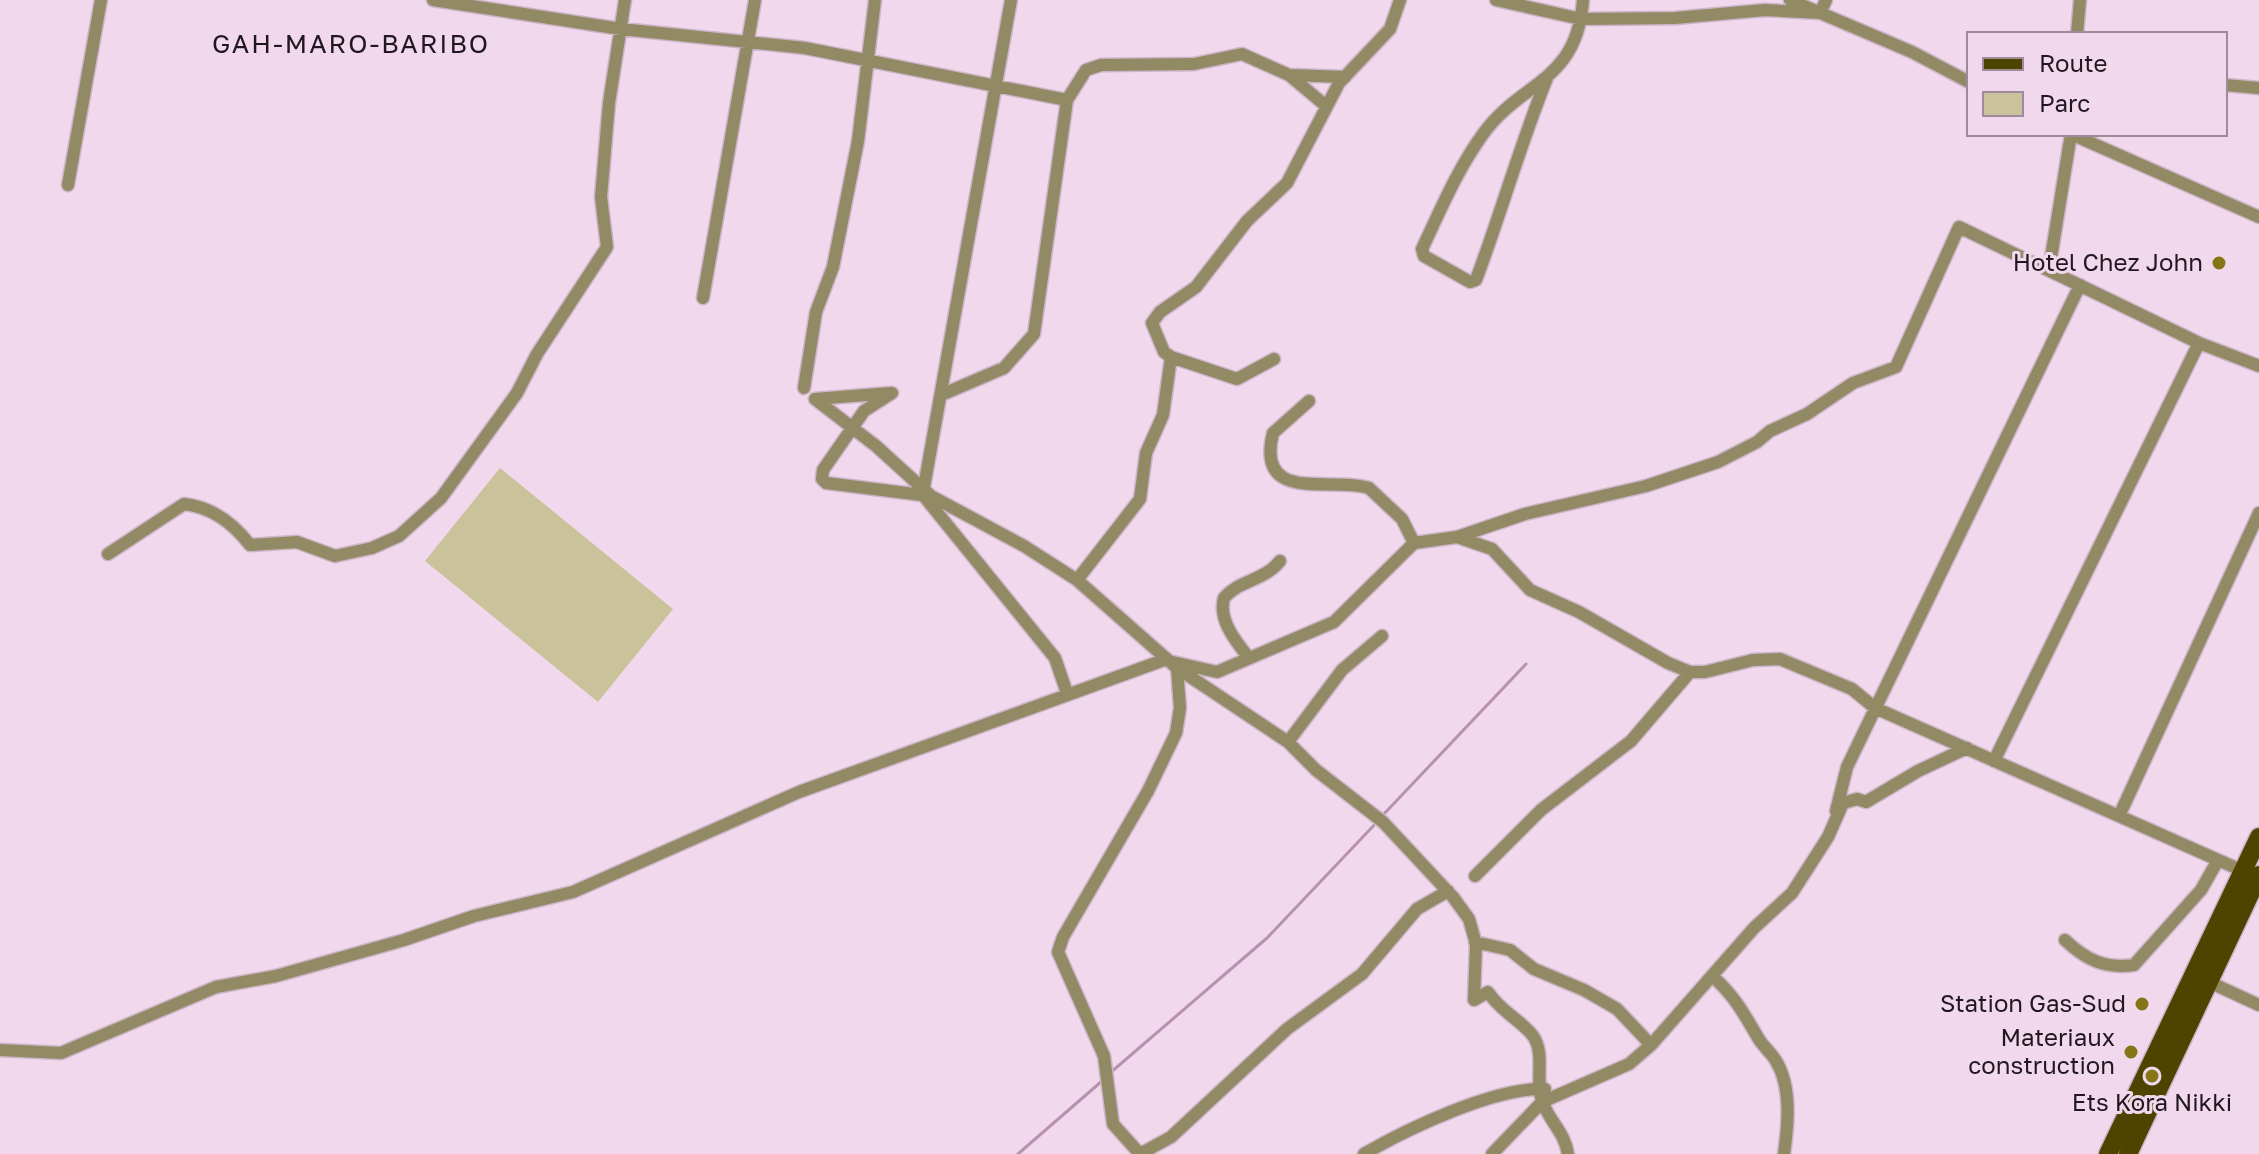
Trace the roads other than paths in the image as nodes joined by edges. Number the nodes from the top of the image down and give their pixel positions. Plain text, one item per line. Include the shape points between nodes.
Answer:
1 (101, 0) edge
2 (433, 0) edge
3 (625, 0) edge
4 (755, 0) edge
5 (875, 0) edge
6 (1011, 0) edge
7 (1400, 0) edge
8 (1496, 0) edge
9 (1583, 0) edge
10 (1790, 0) edge
11 (1826, 0) edge
12 (2080, 0) edge
13 (1820, 13) junction
14 (1581, 19) junction
15 (621, 29) junction
16 (2077, 32) edge
17 (748, 41) junction
18 (865, 60) junction
19 (1289, 75) junction
20 (1345, 77) junction
21 (1547, 78) junction
22 (1967, 81) edge
23 (2227, 85) edge
24 (996, 88) junction
25 (2259, 88) edge
26 (1067, 100) junction
27 (1326, 106) junction
28 (2071, 136) edge
29 (2076, 136) edge
30 (68, 185) dead end
31 (2259, 217) edge
32 (2049, 270) junction
33 (2080, 285) junction
34 (703, 298) dead end
35 (2199, 343) junction
36 (1171, 357) junction
37 (1274, 359) dead end
38 (2259, 366) edge
39 (804, 388) dead end
40 (941, 395) junction
41 (1309, 401) dead end
42 (852, 428) junction
43 (926, 493) junction
44 (2259, 513) edge
45 (1457, 537) junction
46 (1414, 543) junction
47 (108, 554) dead end
48 (1280, 561) dead end
49 (1077, 580) junction
50 (1382, 636) dead end
51 (1249, 658) junction
52 (1164, 660) junction
53 (1177, 668) junction
54 (1690, 672) junction
55 (1067, 693) junction
56 (1875, 708) junction
57 (1288, 742) junction
58 (1967, 748) junction
59 (1994, 761) junction
60 (2119, 816) junction
61 (1828, 837) junction
62 (2259, 837) edge
63 (2218, 860) junction
64 (2251, 873) edge
65 (1475, 876) dead end
66 (1448, 891) junction
67 (2065, 940) dead end
68 (1475, 942) junction
69 (1712, 976) junction
70 (2209, 982) junction
71 (2259, 1005) edge
72 (1651, 1045) junction
73 (0, 1050) edge
74 (1541, 1095) junction
75 (1140, 1154) edge
76 (1364, 1154) edge
77 (1492, 1154) edge
78 (1568, 1154) edge
79 (1784, 1154) edge
80 (2108, 1154) edge
81 (2128, 1154) edge

1 - 30 street
2 - 15 street
3 - 15 street
4 - 17 street
5 - 18 street
6 - 24 street
7 - 20 street via 1390,29
8 - 14 street
9 - 14 street
10 - 13 street
11 - 13 street
12 - 16 street
13 - 14 street via 1765,10
13 - 22 street
14 - 21 street via 1572,46
15 - 17 street
15 - 47 street via 601,197 607,247 517,393 441,498 399,536 346,555 297,542 250,545 220,516 184,504
17 - 18 street
17 - 34 street
18 - 24 street
18 - 39 street via 858,141 833,267 816,312
19 - 20 street
19 - 26 street via 1242,54 1194,64 1101,65 1086,70
19 - 27 street
20 - 27 street
21 - 21 street via 1476,280 1470,282 1424,256 1422,249 1450,186 1484,132
23 - 25 street
24 - 26 street
24 - 40 street
26 - 40 street via 1034,334 1004,368
27 - 36 street via 1287,183 1247,221 1196,287 1155,317 1153,330
28 - 32 street
29 - 31 street
32 - 33 street
32 - 45 street via 1959,227 1896,367 1853,383 1718,462
33 - 35 street
33 - 56 street
35 - 38 street
35 - 59 street
36 - 37 street via 1237,379
36 - 49 street via 1163,415 1146,453 1140,499
40 - 43 street
41 - 46 street via 1273,433 1275,472 1300,483 1369,488 1402,519
42 - 42 street via 815,399 892,393 864,411
42 - 43 street
42 - 43 street via 823,470 826,483
43 - 49 street
43 - 55 street via 1055,658
44 - 60 street
45 - 46 street
45 - 54 street via 1492,549 1530,590
46 - 51 street via 1334,622
48 - 51 street via 1271,573 1230,590 1224,598 1232,637
49 - 52 street
50 - 57 street via 1342,670
51 - 52 street via 1217,672
52 - 53 street
52 - 55 street
53 - 57 street
53 - 75 street via 1176,733 1058,952 1104,1056 1113,1124
54 - 56 street via 1780,659 1852,689
54 - 65 street via 1631,741 1541,810
55 - 73 street via 799,792 573,892 276,976 216,987 61,1053
56 - 58 street
56 - 61 street via 1845,773
57 - 66 street via 1383,822
58 - 59 street
58 - 61 street via 1866,802 1843,803
59 - 60 street
60 - 63 street
61 - 69 street via 1792,893
62 - 64 main road
63 - 64 street
63 - 67 street via 2201,890 2134,965 2101,964
64 - 70 main road
64 - 80 main road
66 - 68 street via 1469,919
66 - 75 street via 1417,909 1362,974 1287,1029 1171,1137
68 - 72 street via 1510,950 1534,969 1606,1003
68 - 74 street via 1474,1000 1488,992 1503,1012 1531,1032 1539,1047
69 - 72 street
69 - 79 street via 1733,994 1763,1047 1776,1059 1784,1080 1788,1127
70 - 71 street
70 - 81 main road
72 - 74 street via 1629,1064
74 - 76 street via 1497,1098 1434,1119
74 - 77 street
74 - 78 street

